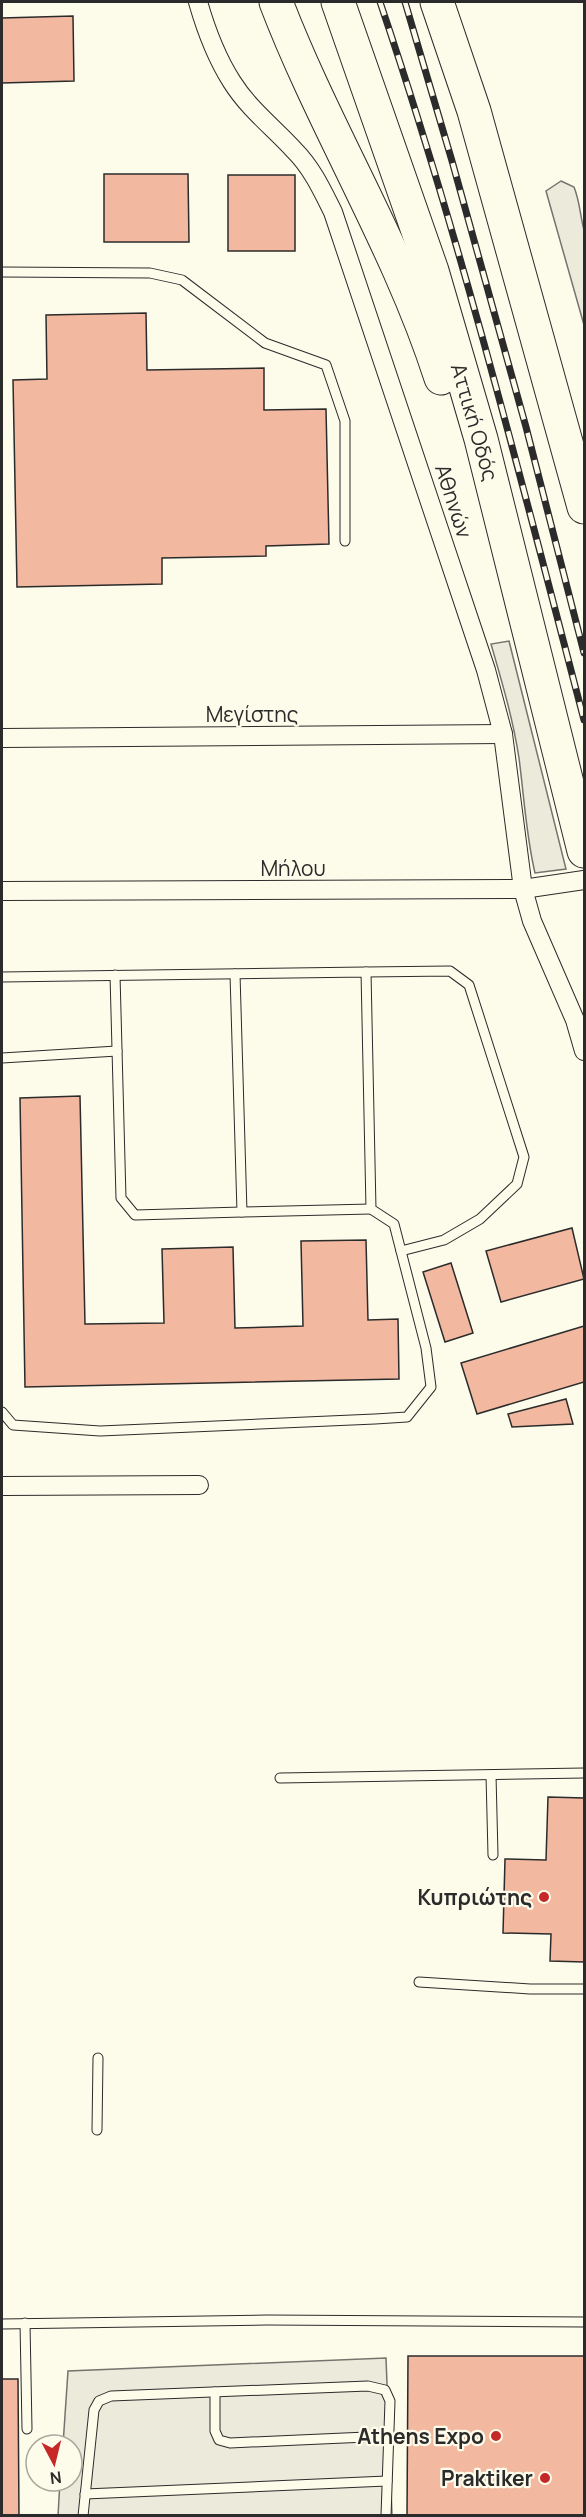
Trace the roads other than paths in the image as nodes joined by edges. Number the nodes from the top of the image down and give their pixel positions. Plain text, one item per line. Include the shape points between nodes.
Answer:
1 (198, 2) edge
2 (276, 2) edge
3 (338, 2) edge
4 (437, 2) edge
5 (453, 2) edge
6 (474, 111) junction
7 (2, 272) edge
8 (585, 507) edge
9 (345, 541) dead end
10 (503, 734) junction
11 (2, 738) edge
12 (562, 754) junction
13 (585, 851) edge
14 (585, 880) edge
15 (530, 889) junction
16 (2, 891) edge
17 (366, 972) junction
18 (235, 974) junction
19 (115, 975) junction
20 (2, 977) edge
21 (117, 1051) junction
22 (585, 1051) edge
23 (2, 1058) edge
24 (371, 1209) junction
25 (242, 1212) junction
26 (401, 1251) junction
27 (2, 1412) edge
28 (199, 1485) dead end
29 (2, 1486) edge
30 (585, 1773) edge
31 (491, 1775) junction
32 (280, 1778) dead end
33 (493, 1855) dead end
34 (419, 1982) dead end
35 (585, 1989) edge
36 (98, 2058) dead end
37 (97, 2130) dead end
38 (585, 2322) edge
39 (25, 2323) junction
40 (2, 2324) edge
41 (215, 2392) junction
42 (27, 2429) dead end
43 (389, 2436) junction
44 (387, 2481) junction
45 (85, 2494) junction
46 (83, 2516) edge
47 (386, 2516) edge

1 - 10 street, Αθηνών via 214,51 232,84 262,120 295,150 317,178 333,212 486,670
2 - 12 highway via 321,109 399,268 428,340 537,690
3 - 12 highway, Αττική Οδός via 432,271 481,439
4 - 6 highway
5 - 6 highway
6 - 8 highway
7 - 9 lane via 150,273 182,280 266,343 326,365 345,421
10 - 11 street, Μεγίστης
10 - 15 street, Αθηνών
12 - 13 highway, Αττική Οδός
14 - 15 street, Μήλου
15 - 16 street, Μήλου
15 - 22 street, Αθηνών via 532,921
17 - 18 lane
17 - 24 lane
17 - 26 lane via 450,971 469,985 524,1157 517,1185 480,1219 444,1240
18 - 19 lane
18 - 25 lane
19 - 20 lane
19 - 21 lane
21 - 23 lane
21 - 25 lane via 121,1197 135,1215
24 - 25 lane
24 - 26 lane via 394,1224
26 - 27 lane via 426,1348 431,1387 407,1417 100,1431 13,1425
28 - 29 street
30 - 31 lane
31 - 32 lane
31 - 33 lane
34 - 35 lane
36 - 37 lane
38 - 39 lane
39 - 40 lane
39 - 42 lane
41 - 43 lane via 368,2386 385,2390 390,2401
41 - 43 lane via 215,2431 219,2440 230,2443
41 - 45 lane via 111,2396 99,2401 94,2410
43 - 44 lane
44 - 45 lane
44 - 47 lane
45 - 46 lane

